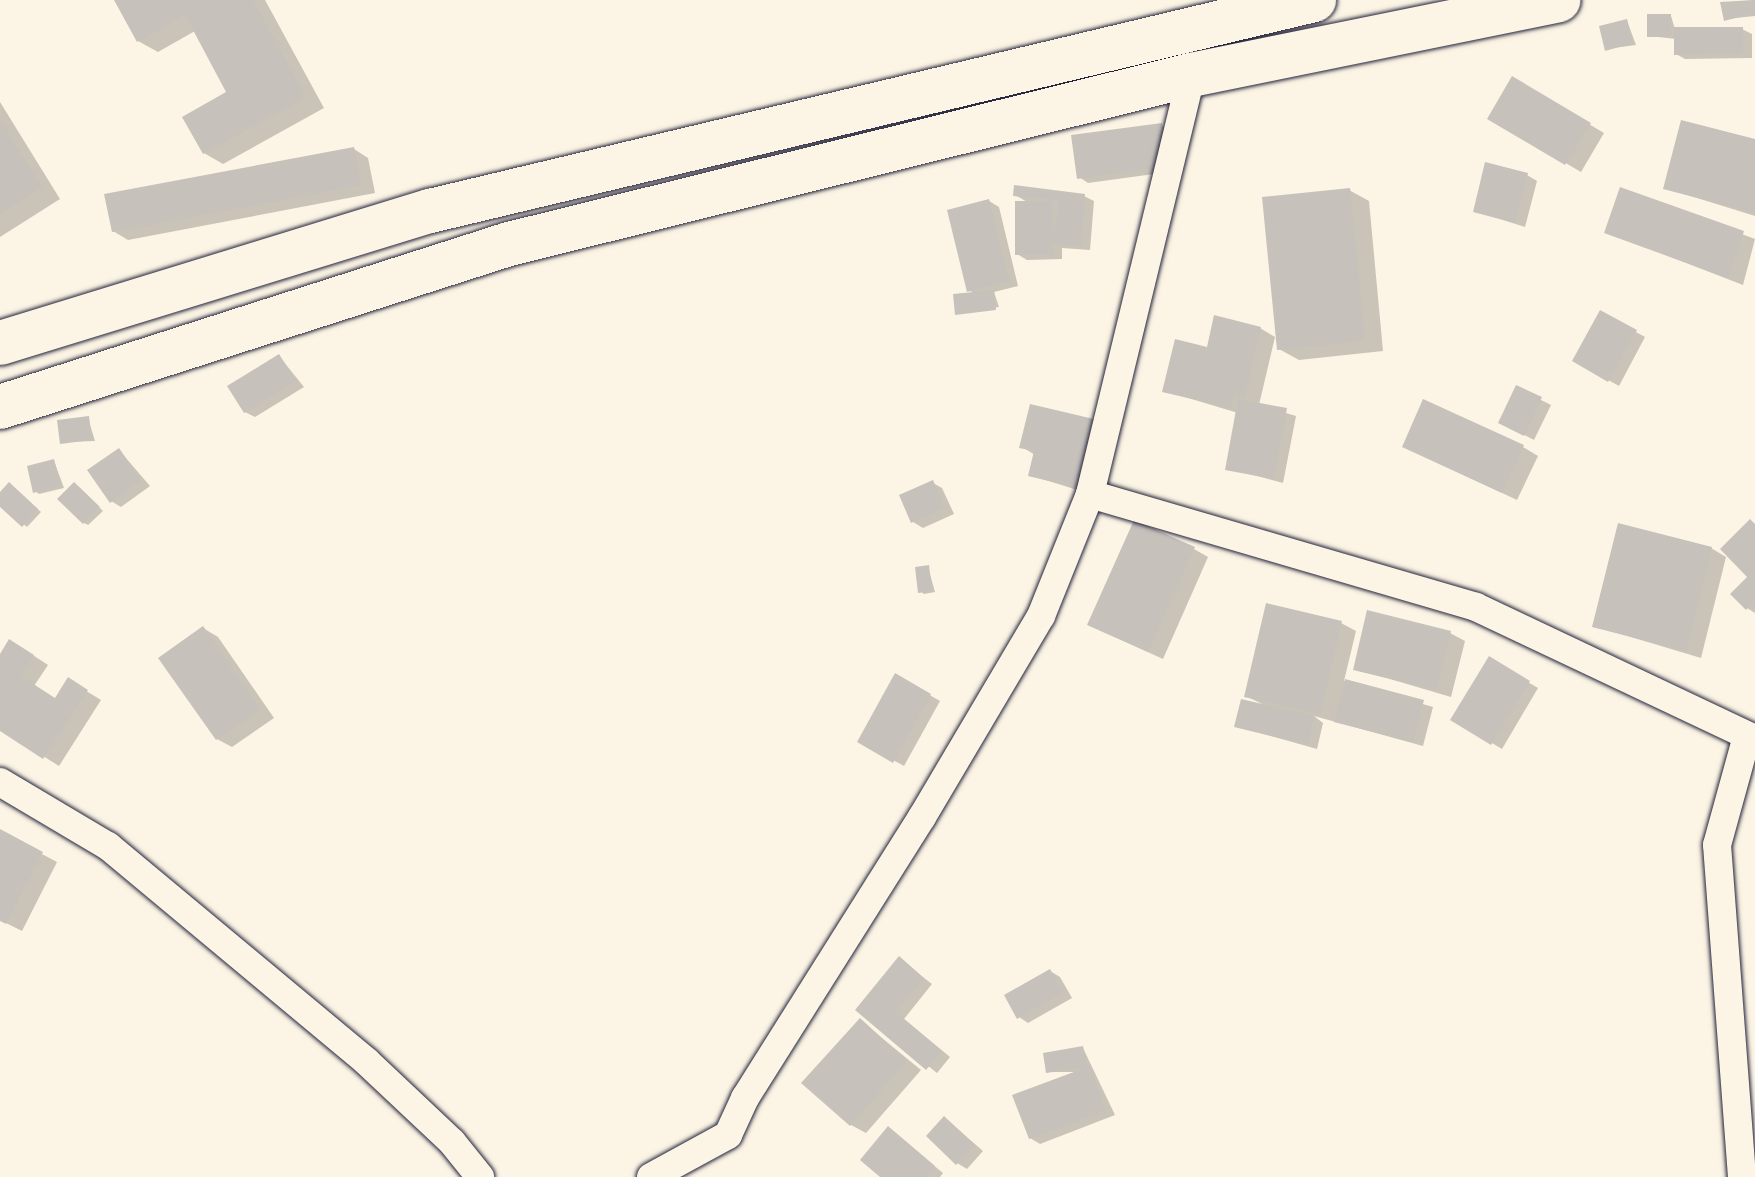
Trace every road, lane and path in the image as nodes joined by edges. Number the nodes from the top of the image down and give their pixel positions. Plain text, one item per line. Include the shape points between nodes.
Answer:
1 (1314, 0) edge
2 (1558, 0) edge
3 (1258, 7) edge
4 (1191, 75) junction
5 (0, 343) edge
6 (0, 407) edge
7 (1090, 494) junction
8 (1751, 738) edge
9 (0, 782) edge
10 (480, 1177) edge
11 (651, 1177) edge
12 (1742, 1177) edge

1 - 3 highway
2 - 4 highway
3 - 5 highway via 430,211
4 - 6 highway via 509,244
4 - 7 street
7 - 8 street via 1476,607
7 - 11 street via 1041,616 745,1098 728,1135
8 - 12 street via 1717,845
9 - 10 street via 108,846 366,1061 452,1142

